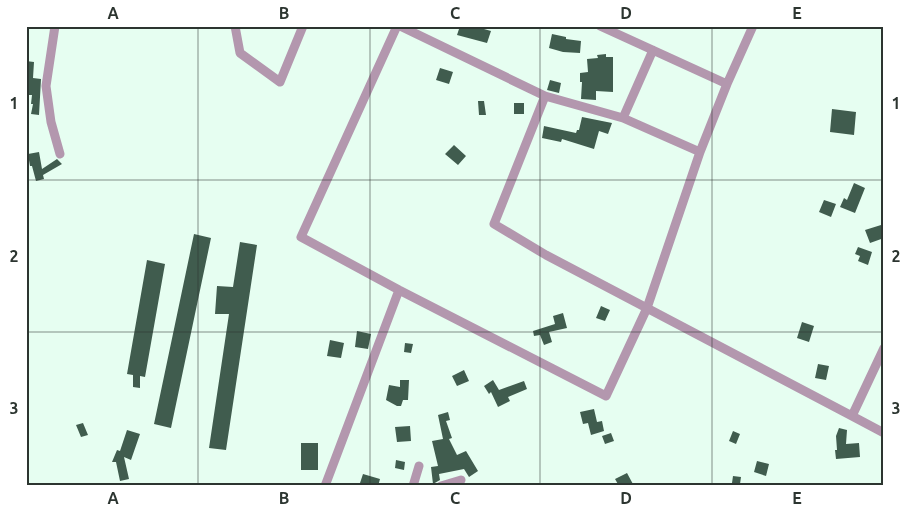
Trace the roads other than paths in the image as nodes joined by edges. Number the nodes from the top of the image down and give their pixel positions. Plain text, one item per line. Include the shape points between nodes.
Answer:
1 (55, 26) edge
2 (235, 26) edge
3 (303, 26) edge
4 (398, 26) edge
5 (600, 26) edge
6 (753, 26) edge
7 (653, 50) junction
8 (727, 84) junction
9 (545, 96) junction
10 (623, 118) junction
11 (700, 152) junction
12 (60, 154) dead end
13 (399, 290) junction
14 (647, 308) junction
15 (884, 348) edge
16 (852, 416) junction
17 (884, 433) edge
18 (419, 466) dead end
19 (461, 480) dead end
20 (325, 486) edge
21 (413, 486) edge
22 (441, 486) edge

1 - 12 street via 46,86
2 - 3 street via 240,53 280,82
4 - 9 street
4 - 13 street via 302,237
5 - 7 street
6 - 8 street
7 - 8 street
7 - 10 street
8 - 11 street
9 - 10 street
9 - 14 street via 494,224
10 - 11 street
11 - 14 street
13 - 14 street via 606,396
13 - 20 street
14 - 16 street
15 - 16 street
16 - 17 street
18 - 21 street
19 - 22 street

